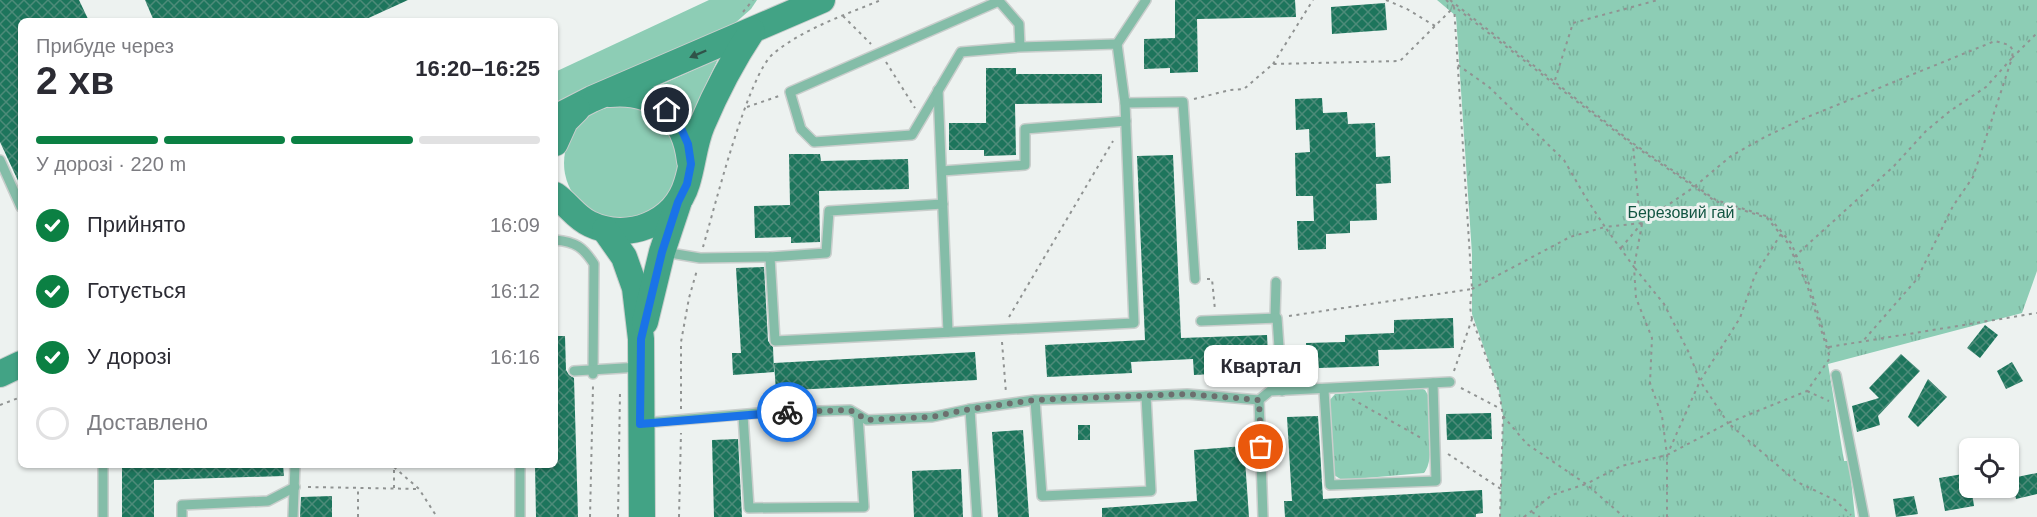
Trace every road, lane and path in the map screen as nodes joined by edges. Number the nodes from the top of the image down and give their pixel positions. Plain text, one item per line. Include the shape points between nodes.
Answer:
1 (822, 0) edge
2 (881, 0) edge
3 (999, 0) edge
4 (1146, 0) edge
5 (1313, 0) edge
6 (1386, 0) edge
7 (1446, 0) edge
8 (1450, 0) edge
9 (1658, 0) edge
10 (1454, 6) junction
11 (1435, 26) junction
12 (752, 31) junction
13 (2037, 33) edge
14 (1117, 44) junction
15 (1020, 47) junction
16 (2012, 58) junction
17 (1273, 64) junction
18 (1458, 65) junction
19 (1554, 81) junction
20 (938, 90) junction
21 (790, 92) junction
22 (592, 99) junction
23 (1183, 102) junction
24 (1125, 104) junction
25 (746, 107) junction
26 (558, 116) edge
27 (1126, 121) junction
28 (558, 136) edge
29 (1633, 145) junction
30 (0, 160) edge
31 (691, 164) junction
32 (942, 171) junction
33 (1694, 186) junction
34 (558, 193) edge
35 (18, 200) edge
36 (678, 202) junction
37 (943, 204) junction
38 (1642, 223) junction
39 (1605, 227) junction
40 (605, 230) junction
41 (1781, 234) junction
42 (558, 240) edge
43 (1621, 248) junction
44 (662, 252) junction
45 (1795, 256) junction
46 (770, 257) junction
47 (700, 258) junction
48 (1634, 267) junction
49 (1195, 279) dead end
50 (1276, 282) dead end
51 (1213, 285) dead end
52 (1472, 289) junction
53 (1214, 295) dead end
54 (2037, 313) edge
55 (1276, 318) junction
56 (1472, 319) junction
57 (1201, 321) dead end
58 (1001, 331) junction
59 (948, 333) junction
60 (641, 339) junction
61 (1863, 341) junction
62 (1828, 347) junction
63 (18, 365) edge
64 (630, 368) junction
65 (574, 371) dead end
66 (593, 372) junction
67 (0, 374) edge
68 (1836, 375) dead end
69 (1700, 381) junction
70 (1450, 382) junction
71 (1433, 383) junction
72 (1334, 389) junction
73 (1324, 390) junction
74 (1282, 391) junction
75 (1807, 391) junction
76 (1146, 396) junction
77 (18, 398) edge
78 (1035, 400) junction
79 (1259, 400) junction
80 (1007, 404) junction
81 (0, 405) edge
82 (1842, 407) junction
83 (970, 409) junction
84 (1501, 410) junction
85 (743, 415) junction
86 (858, 415) junction
87 (1503, 416) junction
88 (681, 421) junction
89 (1728, 423) junction
90 (640, 424) junction
91 (1435, 446) junction
92 (1667, 455) junction
93 (103, 468) edge
94 (295, 468) edge
95 (394, 468) edge
96 (396, 468) edge
97 (520, 468) edge
98 (1586, 484) junction
99 (295, 487) junction
100 (394, 488) junction
101 (358, 489) junction
102 (419, 489) junction
103 (1501, 489) junction
104 (1532, 512) junction
105 (103, 517) edge
106 (182, 517) edge
107 (293, 517) edge
108 (358, 517) edge
109 (437, 517) edge
110 (520, 517) edge
111 (590, 517) edge
112 (618, 517) edge
113 (642, 517) edge
114 (679, 517) edge
115 (976, 517) edge
116 (1263, 517) edge
117 (1500, 517) edge
118 (1524, 517) edge
119 (1540, 517) edge
120 (1624, 517) edge
121 (1667, 517) edge
122 (1853, 517) edge
123 (1864, 517) edge

1 - 12 main road
2 - 25 path via 803,34 772,54
3 - 15 lane via 1019,24
3 - 21 lane
4 - 14 lane
5 - 17 path
6 - 11 path
7 - 10 path
8 - 19 path
9 - 19 path via 1573,24
10 - 11 path
10 - 18 path
10 - 19 path
11 - 17 path via 1400,61
12 -> 22 main road
12 - 31 main road via 714,98
13 - 16 path
14 - 15 lane
14 - 24 lane
15 - 20 lane via 961,52
16 - 33 path via 2013,50 2008,45 1995,41 1960,54 1763,138 1731,156
16 - 45 path via 1986,87 1926,130 1894,166
16 - 61 path via 1973,177 1953,206 1917,279
17 - 23 path via 1244,89
18 - 39 path via 1489,87 1564,160
18 - 52 path
19 - 29 path
19 - 33 path
20 - 21 lane via 912,135 814,142 801,129
20 - 32 lane
21 - 25 path
22 - 26 main road
22 - 28 main road via 565,121
22 - 31 main road via 611,93 631,93 667,110 688,144
23 - 24 lane
23 - 49 lane
24 - 27 lane
25 - 47 path
27 - 32 lane via 1024,129 1025,165
27 - 58 path
27 - 58 lane via 1134,323
29 - 33 path
29 - 38 path
30 - 35 lane
31 - 36 main road
32 - 37 lane
33 - 38 path
33 - 41 path via 1714,201 1767,218
33 - 45 path via 1716,200 1769,217 1791,243
34 - 40 main road via 574,214
36 - 40 main road via 664,217 646,227 625,232
36 - 44 main road
37 - 46 lane via 829,211 826,252
37 - 59 lane
38 - 39 path
38 - 43 path
38 - 48 path
39 - 43 path
39 - 52 path via 1570,237
40 - 60 main road via 624,257 635,288
41 - 45 path
41 - 69 path via 1755,274 1740,318
42 - 66 lane via 584,249 594,264
43 - 48 path
44 - 47 lane
44 - 60 main road
45 - 62 path
46 - 47 lane
46 - 59 lane via 775,341
47 - 88 path via 681,342
48 - 69 path via 1664,304
48 - 92 path via 1636,298 1652,338 1650,383 1662,416
50 - 55 lane
51 - 53 path
52 - 55 path
52 - 56 path
54 - 61 path
55 - 57 lane
55 - 74 lane
56 - 70 path
56 - 84 path via 1499,391
58 - 59 lane
58 - 80 path
60 - 64 main road
61 - 62 path
62 - 75 path via 1830,358
63 - 67 main road
64 - 66 lane
64 - 90 main road
64 - 112 path
65 - 66 lane
66 - 111 path
68 - 82 lane
69 - 89 path
69 - 92 path
70 - 71 lane
70 - 84 path
71 - 72 lane
71 - 91 lane
72 - 73 lane
72 - 91 path
73 - 74 lane
73 - 91 lane via 1330,484 1436,481
74 - 79 lane via 1270,391
75 - 82 path
75 - 89 path
76 - 78 lane
76 - 78 lane via 1151,491 1042,496
76 - 79 lane via 1187,394
77 - 81 path
78 - 80 lane
79 - 116 lane
80 - 83 lane
82 - 123 lane
83 - 86 lane via 932,417 867,420
83 - 115 lane
84 - 87 path
85 - 86 lane via 850,410
85 - 86 lane via 749,508 864,507
85 - 88 lane
87 - 98 path via 1527,444
87 - 103 path
88 - 90 lane
88 - 114 path
89 - 92 path
89 - 122 path via 1797,482 1835,500
90 - 113 main road
91 - 103 path
92 - 98 path via 1621,466
92 - 121 path
93 - 105 lane
94 - 99 lane
95 - 100 path
96 - 102 path
97 - 110 lane
98 - 104 path via 1552,495
98 - 120 path
99 - 101 path
99 - 106 lane via 268,501 182,505
99 - 107 lane
100 - 101 path
100 - 102 path
101 - 108 path
102 - 109 path
103 - 117 path
104 - 118 path
104 - 119 path

